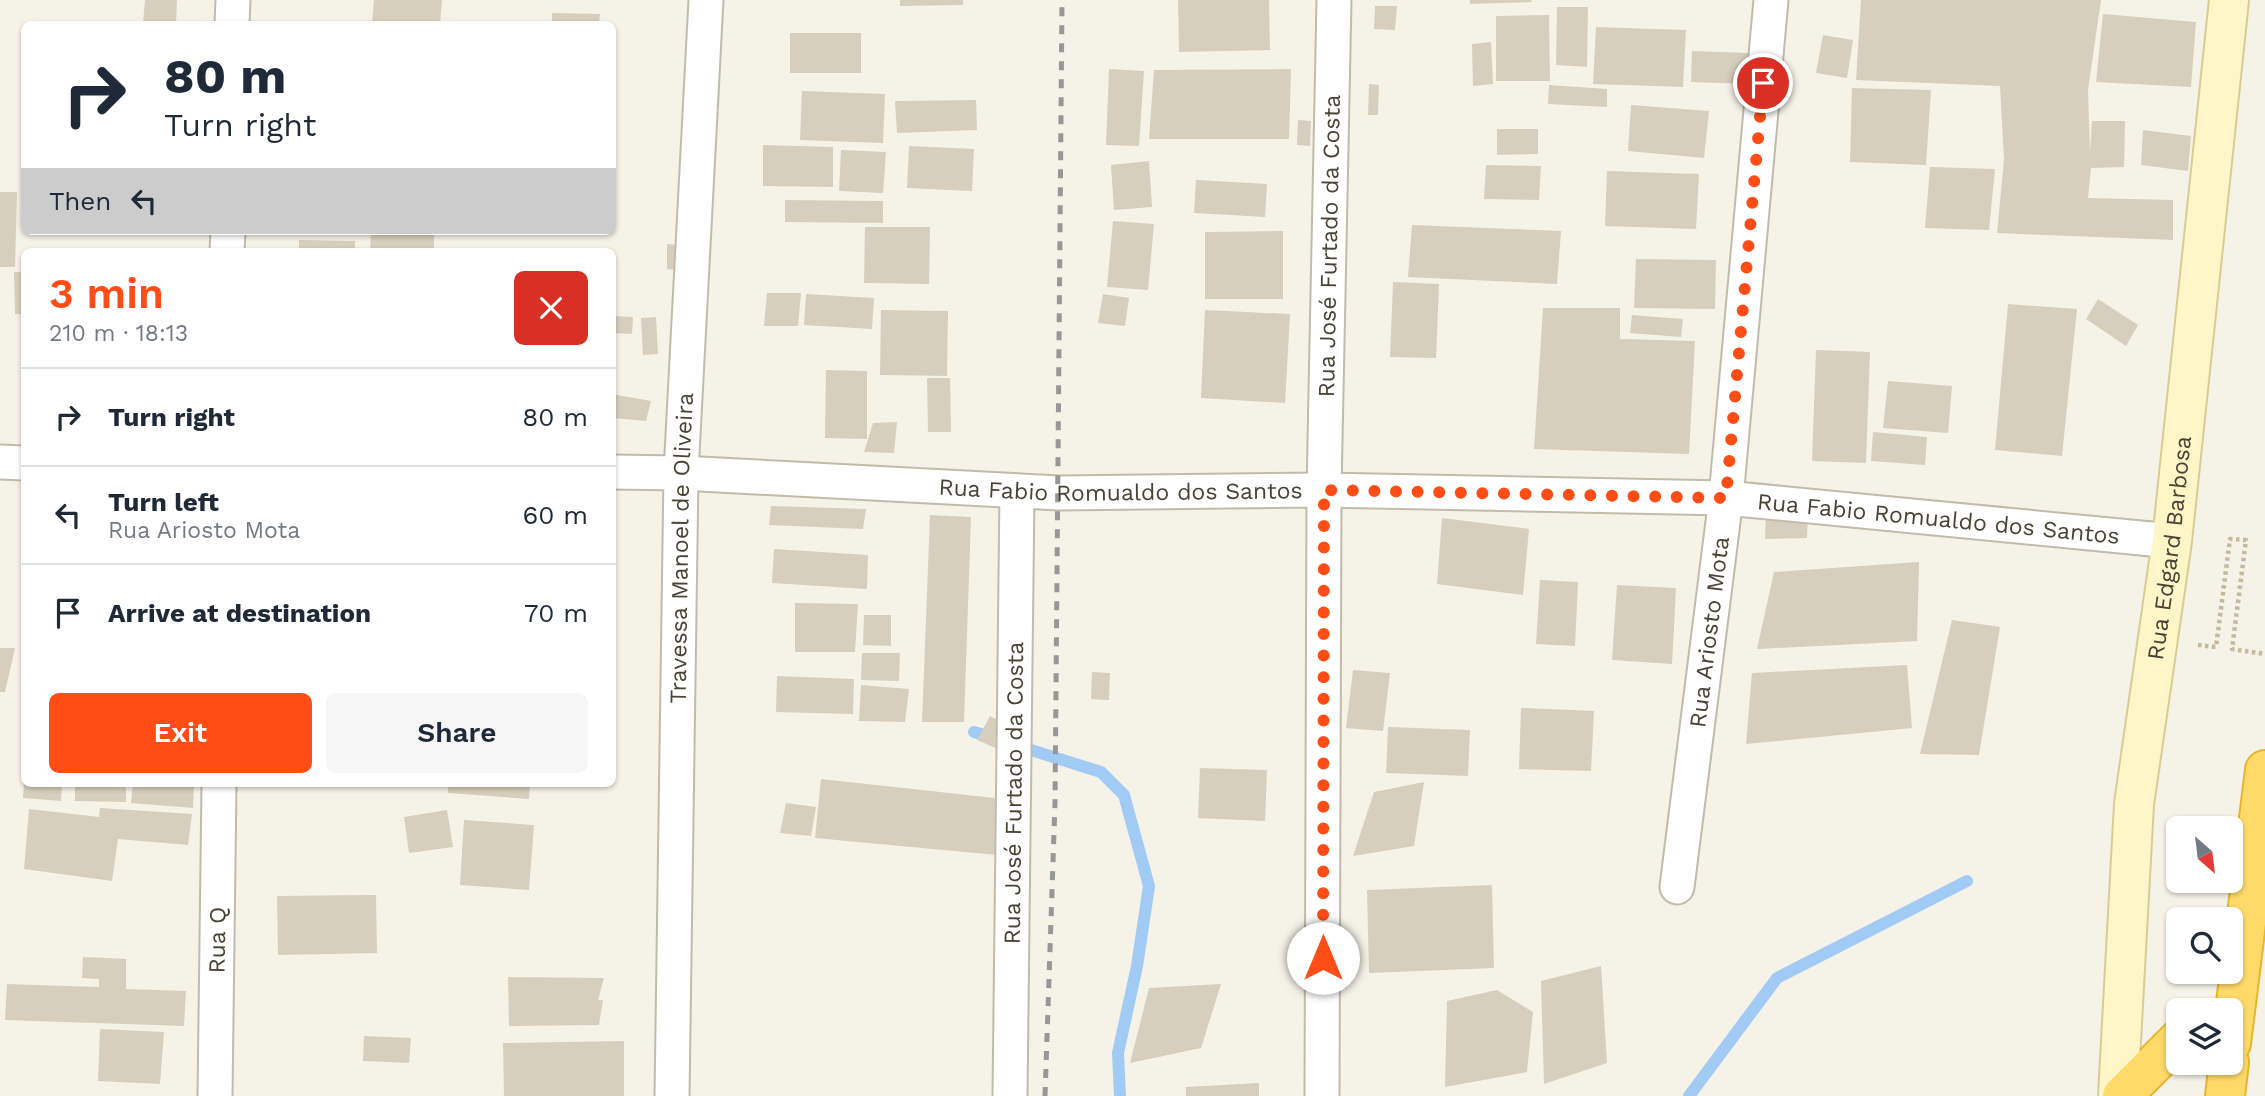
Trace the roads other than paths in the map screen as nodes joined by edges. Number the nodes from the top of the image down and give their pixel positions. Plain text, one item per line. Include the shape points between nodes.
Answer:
1 (233, 0) edge
2 (706, 0) edge
3 (1334, 0) edge
4 (1771, 0) edge
5 (2229, 0) edge
6 (232, 21) edge
7 (0, 462) edge
8 (21, 463) edge
9 (616, 472) edge
10 (681, 473) junction
11 (1324, 490) junction
12 (1017, 491) junction
13 (1726, 498) junction
14 (2172, 541) junction
15 (2265, 770) edge
16 (219, 787) edge
17 (1677, 887) dead end
18 (2243, 947) edge
19 (2234, 984) edge
20 (2220, 998) edge
21 (2166, 1052) edge
22 (2227, 1075) edge
23 (215, 1096) edge
24 (672, 1096) edge
25 (1010, 1096) edge
26 (1322, 1096) edge
27 (2120, 1096) edge
28 (2225, 1096) edge

1 - 6 street
2 - 10 street, Travessa Manoel de Oliveira
3 - 11 street, Rua José Furtado da Costa
4 - 13 street, Rua Ariosto Mota
5 - 14 street, Rua Edgard Barbosa
7 - 8 street
9 - 10 street, Rua Fabio Romualdo dos Santos
10 - 12 street, Rua Fabio Romualdo dos Santos
10 - 24 street, Travessa Manoel de Oliveira
11 - 12 street, Rua Fabio Romualdo dos Santos
11 - 13 street, Rua Fabio Romualdo dos Santos
11 - 26 street
12 - 25 street, Rua José Furtado da Costa
13 - 14 street, Rua Fabio Romualdo dos Santos
13 - 17 street, Rua Ariosto Mota
14 - 27 street, Rua Edgard Barbosa via 2134,804
15 - 18 highway
16 - 23 street, Rua Q
19 - 20 highway
21 - 27 highway
22 - 28 highway

